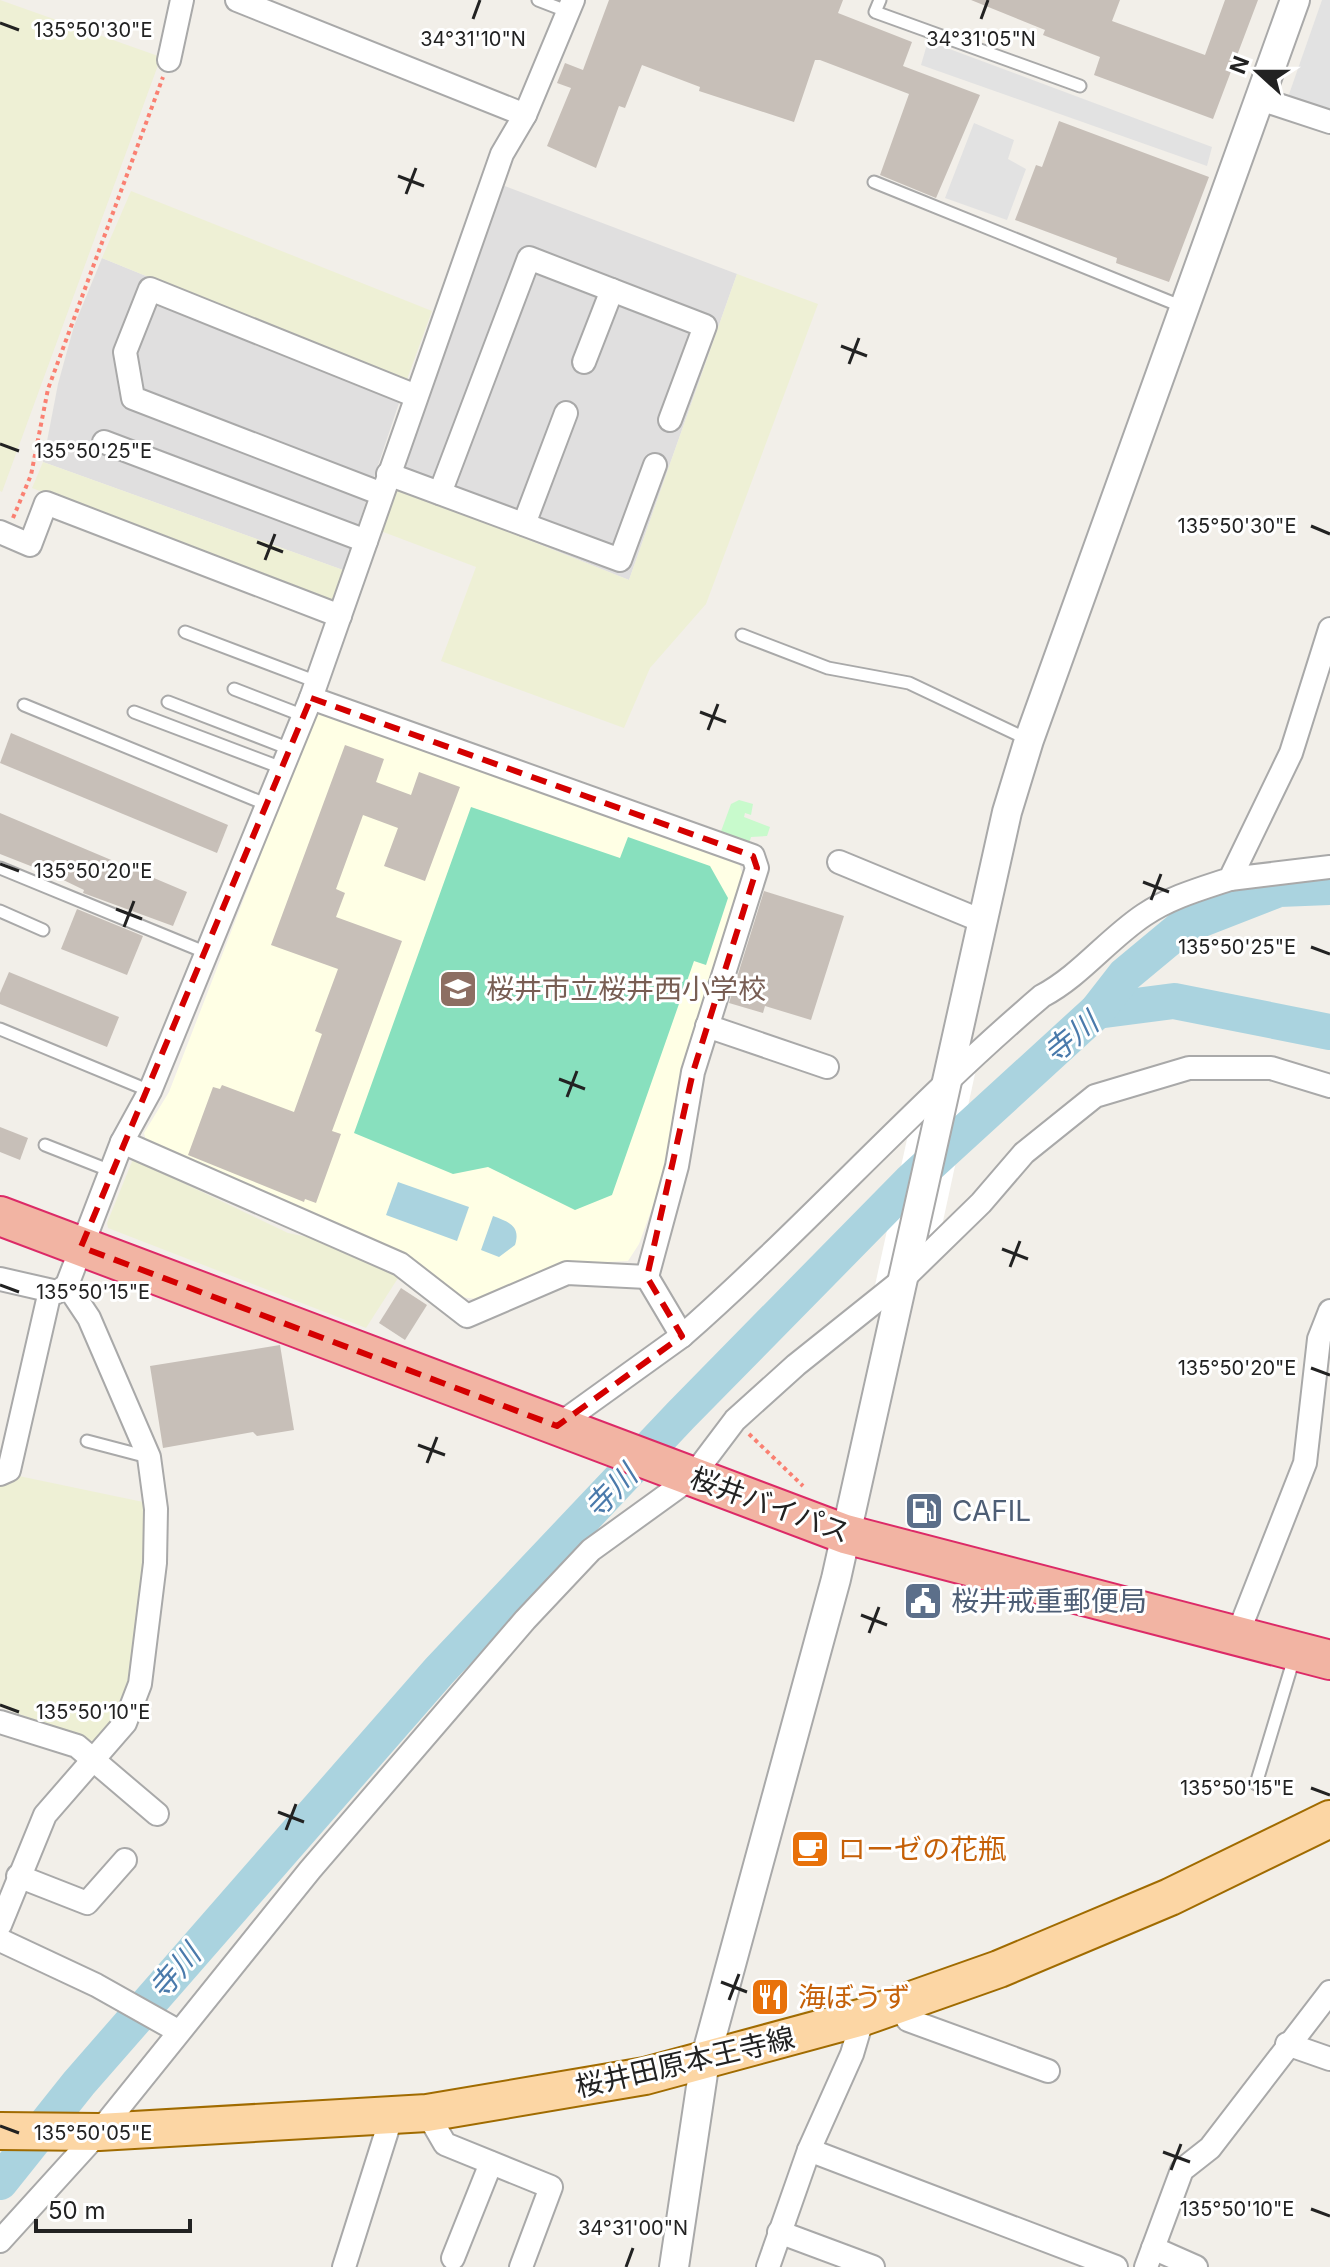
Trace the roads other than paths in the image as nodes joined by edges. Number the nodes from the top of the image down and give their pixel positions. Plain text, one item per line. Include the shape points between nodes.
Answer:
1 (237, 0) edge
2 (538, 0) edge
3 (880, 0) edge
4 (1295, 0) edge
5 (175, 2) edge
6 (571, 6) edge
7 (169, 60) road end
8 (1080, 86) dead end
9 (1260, 99) junction
10 (525, 115) junction
11 (1330, 122) edge
12 (874, 182) dead end
13 (612, 290) junction
14 (1183, 307) junction
15 (584, 362) dead end
16 (416, 396) junction
17 (566, 413) dead end
18 (670, 420) dead end
19 (104, 442) dead end
20 (655, 465) dead end
21 (385, 484) junction
22 (440, 493) junction
23 (524, 524) junction
24 (3, 534) edge
25 (366, 541) junction
26 (340, 616) junction
27 (1330, 629) edge
28 (185, 632) dead end
29 (742, 635) dead end
30 (1324, 668) edge
31 (234, 689) dead end
32 (311, 698) junction
33 (168, 702) dead end
34 (24, 705) dead end
35 (134, 712) dead end
36 (1029, 740) junction
37 (286, 759) junction
38 (268, 805) junction
39 (839, 862) dead end
40 (1330, 867) edge
41 (0, 868) edge
42 (1230, 879) junction
43 (0, 911) edge
44 (982, 921) junction
45 (43, 930) dead end
46 (207, 953) junction
47 (707, 1026) junction
48 (0, 1029) edge
49 (827, 1067) dead end
50 (947, 1083) junction
51 (1330, 1086) edge
52 (150, 1091) junction
53 (122, 1142) junction
54 (45, 1145) dead end
55 (111, 1171) junction
56 (0, 1216) edge
57 (81, 1247) junction
58 (903, 1275) junction
59 (647, 1277) junction
60 (0, 1279) edge
61 (58, 1288) junction
62 (1330, 1311) edge
63 (682, 1336) junction
64 (563, 1429) junction
65 (87, 1441) dead end
66 (149, 1457) junction
67 (0, 1474) edge
68 (687, 1475) junction
69 (845, 1534) junction
70 (1237, 1636) junction
71 (1313, 1655) edge
72 (0, 1722) edge
73 (94, 1758) junction
74 (1256, 1784) dead end
75 (157, 1814) dead end
76 (1330, 1819) edge
77 (125, 1860) dead end
78 (18, 1876) junction
79 (0, 1925) edge
80 (0, 1940) edge
81 (1330, 1992) edge
82 (899, 2006) junction
83 (863, 2017) junction
84 (178, 2031) junction
85 (1287, 2044) junction
86 (1330, 2059) edge
87 (705, 2060) junction
88 (1048, 2071) dead end
89 (409, 2114) junction
90 (0, 2131) edge
91 (91, 2132) junction
92 (809, 2150) junction
93 (491, 2163) junction
94 (779, 2232) junction
95 (0, 2241) edge
96 (453, 2258) dead end
97 (1149, 2258) edge
98 (344, 2267) edge
99 (521, 2267) edge
100 (674, 2267) edge
101 (768, 2267) edge
102 (873, 2267) edge
103 (1116, 2267) edge
104 (1196, 2267) edge

1 - 10 street
2 - 6 lane
3 - 8 lane via 875,12
4 - 9 street
5 - 7 street
6 - 10 street
9 - 11 street
9 - 14 street
10 - 16 street via 502,154
12 - 14 lane
13 - 15 street
13 - 18 street via 705,326
13 - 22 street via 529,258
14 - 36 street
16 - 21 street
16 - 21 street via 150,289 125,352 133,398
17 - 23 street
19 - 25 street
20 - 23 street via 620,560
21 - 22 street
21 - 25 street
22 - 23 street
24 - 26 street via 30,545 46,503
25 - 26 street
26 - 32 street
27 - 30 street
28 - 32 lane
29 - 36 lane via 828,668 909,683
30 - 42 street via 1291,753
31 - 32 lane
32 - 37 street
32 - 47 street via 753,856 757,868
33 - 37 lane
34 - 38 lane
35 - 37 lane
36 - 44 street
37 - 38 street
38 - 46 street
39 - 44 street
40 - 42 street
41 - 46 lane
42 - 50 street via 1174,897 1143,915
43 - 45 lane
44 - 50 street
46 - 52 street
47 - 49 street
47 - 59 street
48 - 52 lane
50 - 58 street
50 - 63 street
51 - 58 street via 1271,1068 1189,1068 1095,1096 1024,1153 981,1203
52 - 53 street
53 - 55 street
53 - 59 street via 400,1264 467,1316 567,1273
54 - 55 lane
55 - 57 street
56 - 57 highway, 桜井バイパス
57 - 61 street
57 - 64 highway, 桜井バイパス
58 - 68 street via 735,1420
58 - 69 street
59 - 63 street
60 - 61 street
61 - 66 street via 89,1318
61 - 67 street via 9,1470
62 - 70 street via 1319,1339 1305,1463
63 - 64 street
64 - 68 highway, 桜井バイパス
65 - 66 lane
66 - 73 street via 156,1509 155,1563 140,1684 125,1723
68 - 69 highway, 桜井バイパス
68 - 84 street via 591,1550 525,1620
69 - 70 highway, 桜井バイパス
69 - 87 street
70 - 71 highway, 桜井バイパス
71 - 74 lane
72 - 73 street via 77,1746
73 - 75 street
73 - 78 street via 45,1815
76 - 82 main road, 桜井田原本王寺線 via 1170,1897
77 - 78 street via 87,1903
78 - 79 street
80 - 84 street
81 - 85 street
82 - 83 main road, 桜井田原本王寺線
82 - 88 street via 908,2020
83 - 87 main road, 桜井田原本王寺線
83 - 92 street
84 - 91 street
85 - 86 street
85 - 97 street via 1210,2148 1182,2170
87 - 89 main road, 桜井田原本王寺線 via 645,2076
87 - 100 street
89 - 91 main road, 桜井田原本王寺線
89 - 93 street via 445,2144
89 - 98 street
90 - 91 main road, 桜井田原本王寺線
91 - 95 street
92 - 94 street
92 - 103 street
93 - 96 street
93 - 99 street via 551,2187
94 - 101 street
94 - 102 street
97 - 104 street

